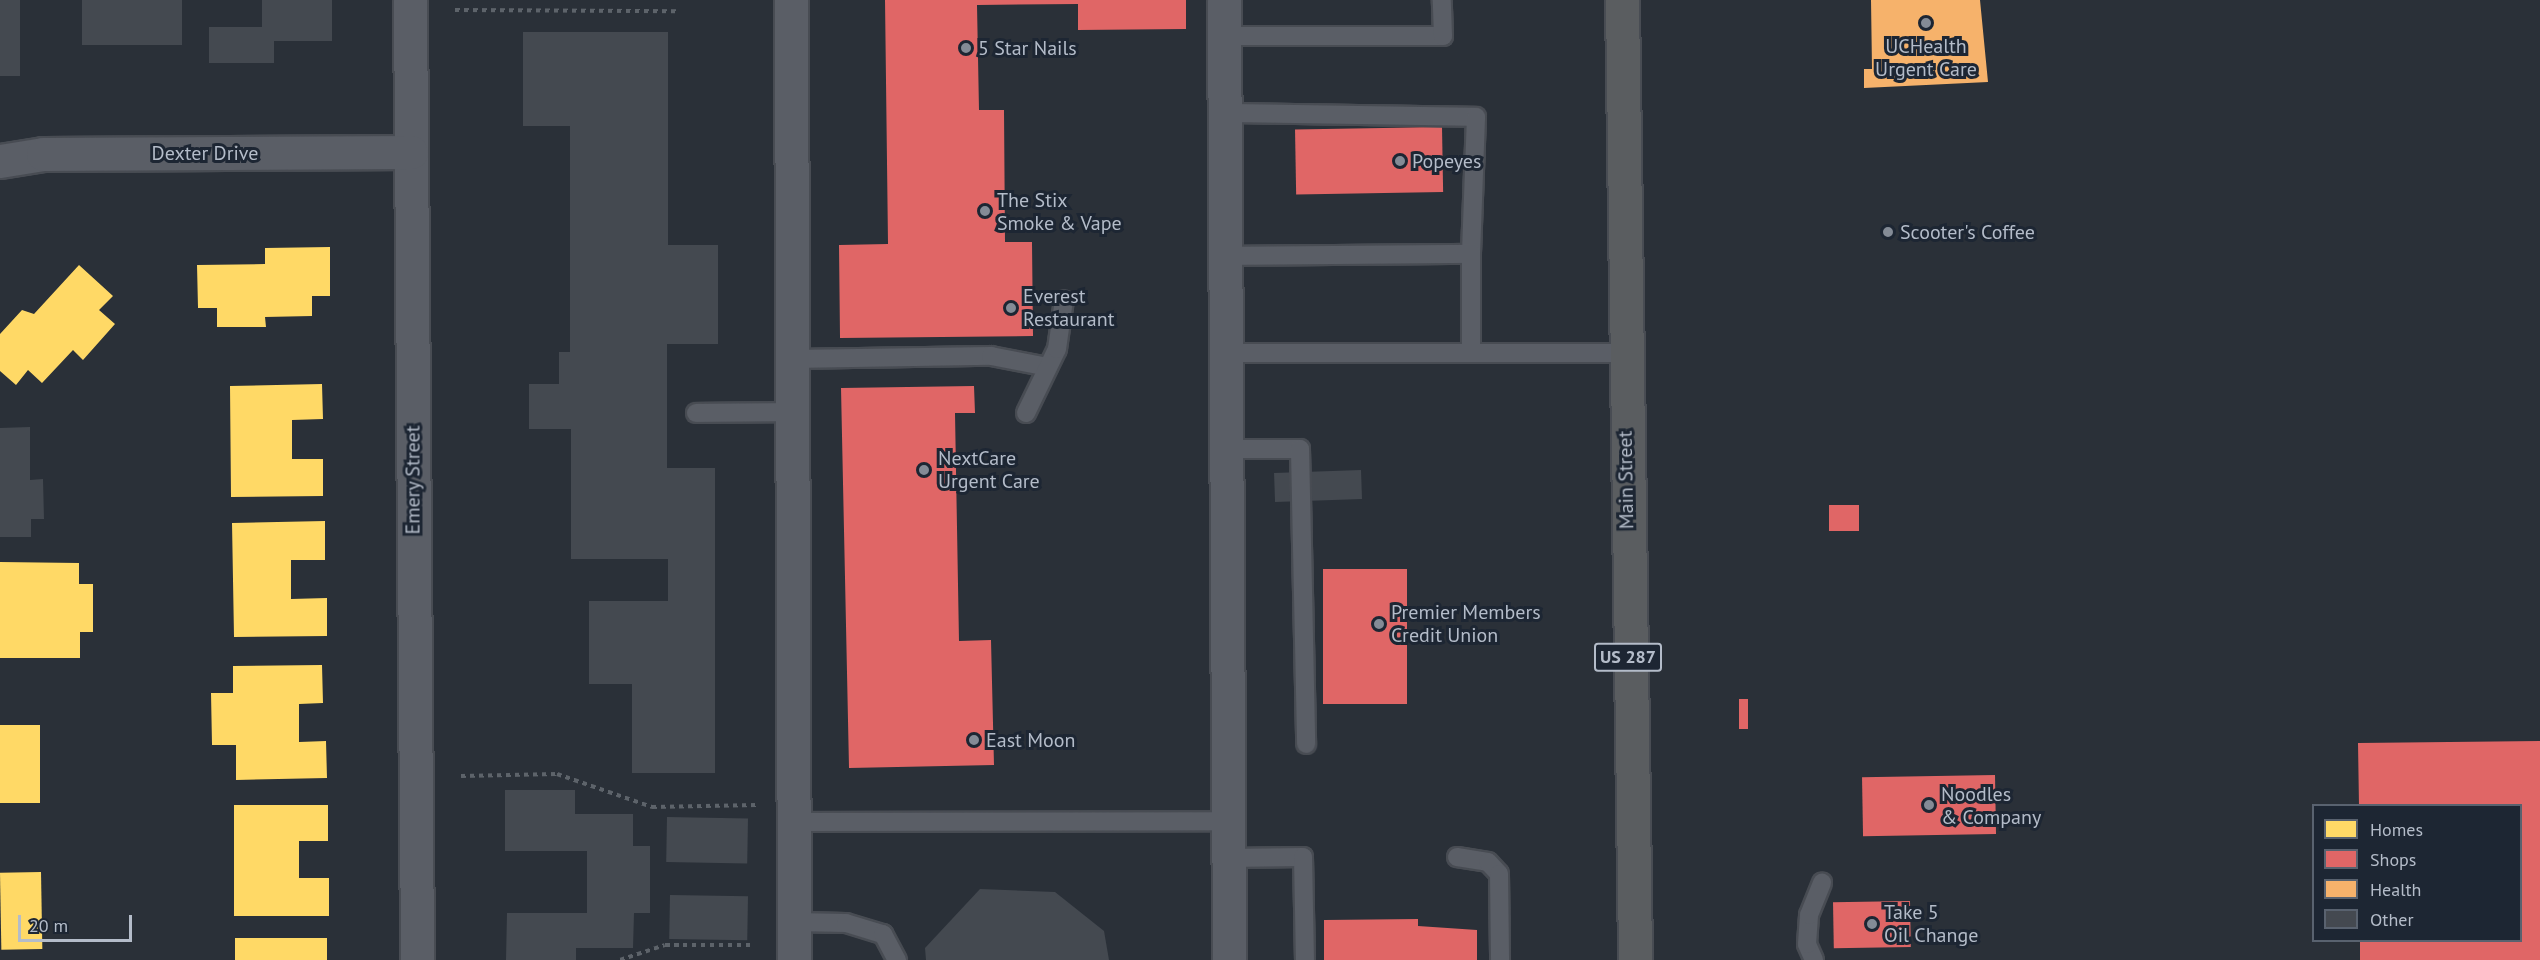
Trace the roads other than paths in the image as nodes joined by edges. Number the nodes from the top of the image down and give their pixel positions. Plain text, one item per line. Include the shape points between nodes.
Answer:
1 (410, 0) edge
2 (791, 0) edge
3 (1224, 0) edge
4 (1442, 0) edge
5 (1622, 0) edge
6 (1224, 36) junction
7 (1225, 113) junction
8 (411, 152) junction
9 (0, 161) edge
10 (1471, 254) junction
11 (1225, 256) junction
12 (1064, 300) dead end
13 (1226, 353) junction
14 (1471, 353) junction
15 (1625, 353) junction
16 (792, 359) junction
17 (1047, 367) junction
18 (793, 412) junction
19 (696, 413) dead end
20 (1026, 413) dead end
21 (1226, 449) junction
22 (1306, 744) dead end
23 (794, 813) junction
24 (1228, 821) junction
25 (1457, 857) dead end
26 (1228, 858) junction
27 (1822, 883) dead end
28 (794, 922) junction
29 (417, 960) edge
30 (794, 960) edge
31 (897, 960) edge
32 (1229, 960) edge
33 (1305, 960) edge
34 (1500, 960) edge
35 (1635, 960) edge
36 (1814, 960) edge

1 - 8 street, Emery Street
2 - 16 street
3 - 6 street
4 - 6 lane via 1443,36
5 - 15 highway, Main Street / US 287
6 - 7 street
7 - 10 lane via 1476,117
7 - 11 street
8 - 9 street, Dexter Drive via 43,154
8 - 29 street, Emery Street
10 - 11 lane
10 - 14 lane
11 - 13 street
12 - 17 lane via 1057,349
13 - 14 lane
13 - 21 street
14 - 15 lane
15 - 35 highway, Main Street / US 287
16 - 17 lane via 991,356
16 - 18 street
17 - 20 lane
18 - 19 lane
18 - 23 street
21 - 22 lane via 1300,449
21 - 24 street
23 - 24 lane
23 - 28 street
24 - 26 street
25 - 34 lane via 1488,862 1499,874
26 - 32 street
26 - 33 lane via 1303,856
27 - 36 lane via 1809,915 1807,944
28 - 30 street
28 - 31 lane via 846,923 883,934

